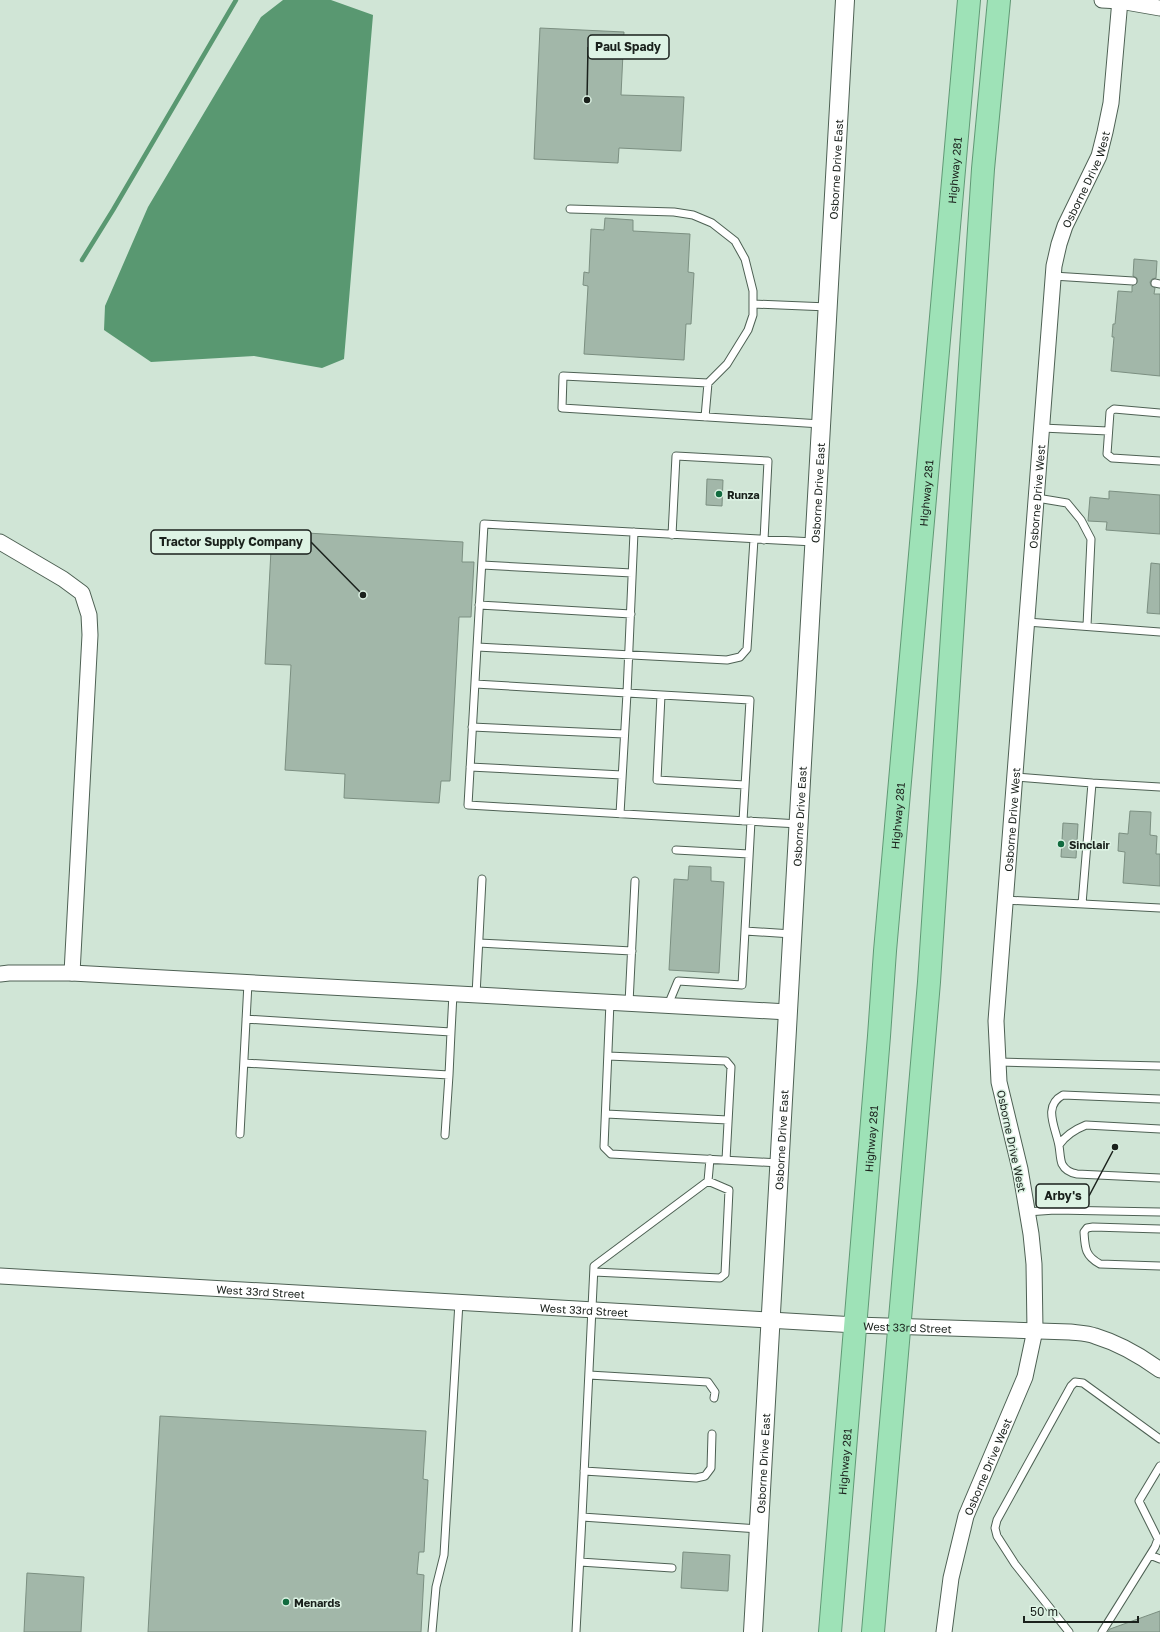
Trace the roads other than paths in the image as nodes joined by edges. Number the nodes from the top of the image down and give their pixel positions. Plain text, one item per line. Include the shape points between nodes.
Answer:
1 (845, 0) edge
2 (969, 0) edge
3 (999, 0) edge
4 (1102, 0) edge
5 (1120, 1) edge
6 (1160, 8) edge
7 (570, 209) dead end
8 (1053, 276) junction
9 (1133, 281) dead end
10 (753, 304) junction
11 (828, 307) junction
12 (708, 383) junction
13 (1160, 413) edge
14 (705, 417) junction
15 (821, 424) junction
16 (1042, 428) junction
17 (1108, 431) junction
18 (1160, 461) edge
19 (1037, 498) junction
20 (634, 532) junction
21 (672, 534) junction
22 (754, 539) junction
23 (764, 540) junction
24 (0, 542) edge
25 (815, 542) junction
26 (482, 565) junction
27 (632, 573) junction
28 (479, 606) junction
29 (631, 614) junction
30 (1027, 622) junction
31 (1087, 626) junction
32 (1160, 632) edge
33 (477, 646) junction
34 (629, 655) junction
35 (475, 684) junction
36 (627, 693) junction
37 (661, 695) junction
38 (472, 727) junction
39 (624, 734) junction
40 (470, 767) junction
41 (622, 775) junction
42 (1016, 776) junction
43 (1092, 783) junction
44 (745, 785) junction
45 (1160, 787) edge
46 (620, 814) junction
47 (742, 821) junction
48 (751, 821) junction
49 (799, 824) junction
50 (676, 850) dead end
51 (749, 854) junction
52 (482, 879) dead end
53 (636, 881) dead end
54 (1005, 900) junction
55 (1082, 904) junction
56 (1160, 908) edge
57 (745, 931) junction
58 (792, 934) junction
59 (479, 943) junction
60 (632, 951) junction
61 (72, 973) junction
62 (0, 974) edge
63 (248, 982) junction
64 (454, 994) junction
65 (476, 995) junction
66 (610, 1002) junction
67 (629, 1003) junction
68 (668, 1005) junction
69 (788, 1012) junction
70 (246, 1019) junction
71 (452, 1032) junction
72 (608, 1056) junction
73 (998, 1062) junction
74 (244, 1063) junction
75 (1160, 1066) edge
76 (449, 1075) junction
77 (1160, 1099) edge
78 (606, 1114) junction
79 (728, 1120) junction
80 (1160, 1129) edge
81 (240, 1134) dead end
82 (445, 1135) dead end
83 (1059, 1145) junction
84 (710, 1160) junction
85 (726, 1160) junction
86 (779, 1163) junction
87 (1160, 1178) edge
88 (708, 1181) junction
89 (1027, 1212) junction
90 (1160, 1212) edge
91 (1160, 1229) edge
92 (1160, 1266) edge
93 (594, 1272) junction
94 (0, 1276) edge
95 (459, 1302) junction
96 (592, 1310) junction
97 (771, 1320) junction
98 (856, 1325) junction
99 (899, 1326) junction
100 (1035, 1330) junction
101 (1160, 1370) edge
102 (589, 1375) junction
103 (714, 1398) dead end
104 (712, 1434) dead end
105 (1160, 1439) edge
106 (1160, 1466) edge
107 (584, 1471) junction
108 (582, 1517) junction
109 (759, 1530) junction
110 (1150, 1555) junction
111 (1160, 1559) edge
112 (580, 1562) junction
113 (672, 1568) dead end
114 (432, 1632) edge
115 (576, 1632) edge
116 (753, 1632) edge
117 (830, 1632) edge
118 (873, 1632) edge
119 (944, 1632) edge
120 (1069, 1632) edge
121 (1102, 1632) edge

1 - 11 street, Osborne Drive East
2 - 98 highway, Highway 281 via 885,952
3 - 99 highway via 983,169 929,982
4 - 5 street
5 - 6 street
5 - 8 street, Osborne Drive West via 1105,132 1098,156 1065,226
7 - 10 lane via 674,212 693,215 712,223 735,241 745,259 753,290
8 - 9 lane
8 - 16 street, Osborne Drive West
10 - 11 lane
10 - 12 lane via 753,315 748,330 727,364
11 - 15 street, Osborne Drive East
12 - 14 lane
12 - 14 lane via 563,376 562,408
13 - 17 lane via 1114,409 1110,412
14 - 15 lane
15 - 25 street, Osborne Drive East
16 - 17 lane
16 - 19 street, Osborne Drive West
17 - 18 lane via 1107,454 1112,458
19 - 30 street, Osborne Drive West
19 - 31 lane via 1067,503 1081,520 1091,539
20 - 21 lane
20 - 26 lane via 484,524
20 - 27 lane
21 - 22 lane
21 - 23 lane via 676,456 768,460
22 - 23 lane
22 - 34 lane via 747,649 740,657 727,660
23 - 25 lane
24 - 61 street via 82,592 89,615
25 - 49 street, Osborne Drive East
26 - 27 lane
26 - 28 lane
27 - 29 lane
28 - 29 lane
28 - 33 lane
29 - 34 lane
30 - 31 lane
30 - 42 street, Osborne Drive West
31 - 32 lane
33 - 34 lane
33 - 35 lane
34 - 36 lane
35 - 36 lane
35 - 38 lane
36 - 37 lane
36 - 39 lane
37 - 44 lane via 750,700
37 - 44 lane via 656,780
38 - 39 lane
38 - 40 lane
39 - 41 lane
40 - 41 lane
40 - 46 lane via 468,805
41 - 46 lane
42 - 43 lane
42 - 54 street, Osborne Drive West
43 - 45 lane
43 - 55 lane
44 - 47 lane
46 - 47 lane
47 - 48 lane
48 - 49 lane
48 - 51 lane
49 - 58 street, Osborne Drive East
50 - 51 lane
51 - 57 lane
52 - 59 lane
53 - 60 lane
54 - 55 lane
54 - 73 street, Osborne Drive West via 996,1021
55 - 56 lane
57 - 58 lane
57 - 68 lane via 742,985 678,981
58 - 69 street, Osborne Drive East
59 - 60 lane
59 - 65 lane
60 - 67 lane
61 - 62 street
61 - 63 street
63 - 64 street
63 - 70 lane
64 - 65 street
64 - 71 lane
65 - 66 street
66 - 67 street
66 - 72 lane
67 - 68 street
68 - 69 street
69 - 86 street, Osborne Drive East
70 - 71 lane
70 - 74 lane
71 - 76 lane
72 - 78 lane
72 - 79 lane via 726,1061 731,1067
73 - 75 lane
73 - 89 street, Osborne Drive West via 999,1082 1020,1170
74 - 76 lane
74 - 81 lane
76 - 82 lane
77 - 83 lane via 1063,1095 1052,1105 1051,1114
78 - 79 lane
78 - 84 lane via 604,1147 611,1154
79 - 85 lane
80 - 83 lane via 1086,1125 1078,1128
83 - 87 lane via 1062,1164 1066,1170 1073,1173
84 - 85 lane
84 - 88 lane
85 - 86 lane
86 - 97 street, Osborne Drive East
88 - 93 lane via 594,1266
88 - 93 lane via 729,1190 724,1274 720,1278
89 - 90 lane
89 - 100 street, Osborne Drive West via 1034,1264
91 - 92 lane via 1093,1227 1087,1228 1084,1232 1086,1251 1092,1260 1100,1264
93 - 96 lane
94 - 95 street, West 33rd Street
95 - 96 street, West 33rd Street
95 - 114 lane via 444,1555 436,1587
96 - 97 street, West 33rd Street
96 - 102 lane
97 - 98 street, West 33rd Street
97 - 109 street, Osborne Drive East
98 - 99 street, West 33rd Street
98 - 117 highway, Highway 281
99 - 100 street, West 33rd Street
99 - 118 highway
100 - 101 street, West 33rd Street via 1094,1335 1150,1362
100 - 119 street, Osborne Drive West via 1025,1377 966,1516 951,1578
102 - 103 lane via 708,1382 714,1392
102 - 107 lane
104 - 107 lane via 711,1468 705,1476 696,1478
105 - 120 lane via 1083,1383 1075,1382 997,1520 997,1536 1015,1564
106 - 110 lane via 1139,1501 1158,1539
107 - 108 lane
108 - 109 lane
108 - 112 lane
109 - 116 street, Osborne Drive East
110 - 111 lane
110 - 121 lane
112 - 113 lane
112 - 115 lane

